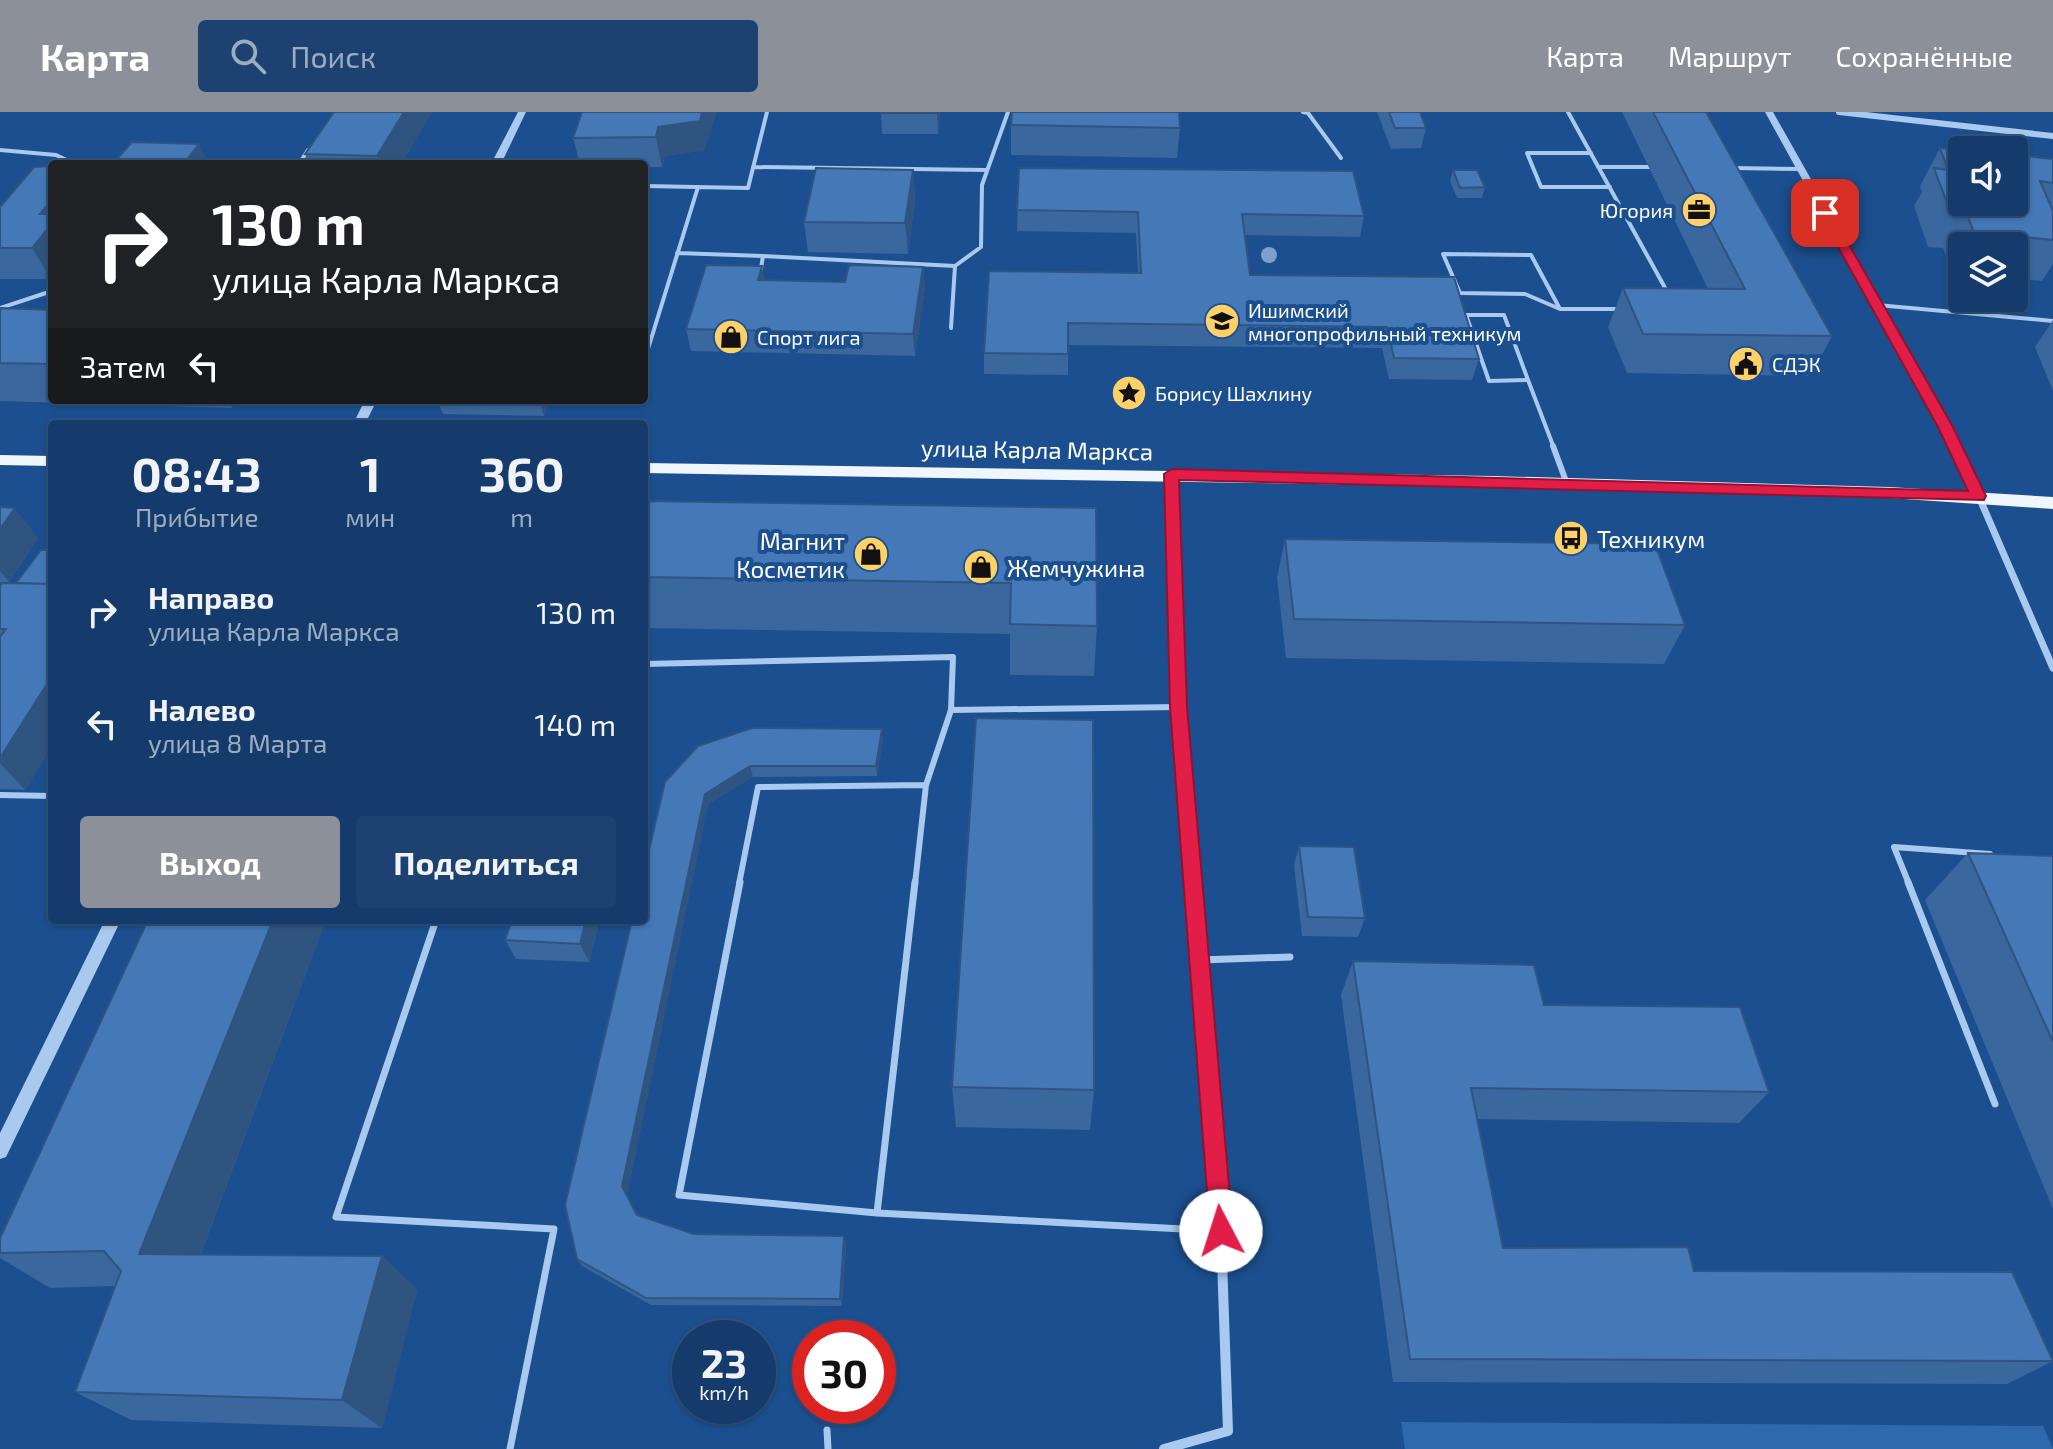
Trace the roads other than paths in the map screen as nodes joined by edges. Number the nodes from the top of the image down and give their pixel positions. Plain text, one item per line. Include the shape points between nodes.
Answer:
1 (522, 112) edge
2 (767, 112) edge
3 (1008, 112) edge
4 (1303, 112) edge
5 (1568, 112) edge
6 (1769, 112) edge
7 (1839, 112) edge
8 (2053, 136) edge
9 (317, 138) edge
10 (0, 150) edge
11 (1591, 153) junction
12 (1341, 158) dead end
13 (67, 160) edge
14 (302, 160) edge
15 (498, 160) edge
16 (753, 167) junction
17 (1598, 167) junction
18 (1649, 167) dead end
19 (1729, 168) edge
20 (1800, 169) junction
21 (987, 170) junction
22 (648, 186) edge
23 (698, 187) junction
24 (1610, 187) junction
25 (677, 253) junction
26 (763, 256) junction
27 (955, 266) junction
28 (758, 282) edge
29 (48, 292) edge
30 (1670, 296) edge
31 (1877, 305) junction
32 (0, 308) edge
33 (1560, 309) junction
34 (1633, 309) edge
35 (2053, 321) edge
36 (951, 328) dead end
37 (648, 349) edge
38 (1529, 380) junction
39 (0, 460) edge
40 (48, 461) edge
41 (648, 468) edge
42 (1172, 474) junction
43 (1567, 484) junction
44 (1979, 496) junction
45 (2053, 503) edge
46 (648, 664) edge
47 (2053, 668) edge
48 (1178, 707) junction
49 (951, 710) junction
50 (926, 785) junction
51 (0, 795) edge
52 (48, 796) edge
53 (2005, 855) edge
54 (111, 924) edge
55 (435, 924) edge
56 (1290, 957) dead end
57 (1199, 960) junction
58 (1995, 1104) dead end
59 (0, 1151) edge
60 (877, 1213) junction
61 (1221, 1231) junction
62 (827, 1430) dead end
63 (510, 1449) edge
64 (828, 1449) edge
65 (1164, 1449) edge

1 - 15 street
2 - 16 lane
3 - 21 lane
4 - 12 lane
5 - 11 lane
6 - 20 street
7 - 8 street
9 - 14 lane
10 - 13 lane
11 - 17 lane
11 - 24 lane via 1527,153 1541,187
16 - 21 lane
16 - 23 lane via 748,188
17 - 18 lane
17 - 24 lane
19 - 20 lane
20 - 31 street
21 - 27 lane via 981,247
22 - 23 lane
23 - 25 lane
24 - 30 lane
25 - 26 lane
25 - 37 lane
26 - 27 lane
26 - 28 lane
27 - 36 lane
29 - 32 lane
31 - 35 lane
31 - 44 street
33 - 33 lane via 1531,255 1443,254 1460,293 1525,294
33 - 34 lane
38 - 38 lane via 1504,315 1466,315 1489,381
38 - 43 lane
39 - 40 main road
41 - 42 main road, улица Карла Маркса
42 - 43 main road, улица Карла Маркса
42 - 48 street
43 - 44 main road, улица Карла Маркса
44 - 45 main road, улица Карла Маркса
44 - 47 street
46 - 49 lane via 953,657
48 - 49 lane
48 - 57 street
49 - 50 lane
50 - 60 lane
50 - 60 lane via 758,787 679,1195
51 - 52 lane
53 - 58 lane via 1894,847
54 - 59 street
55 - 63 lane via 336,1217 554,1229
56 - 57 lane
57 - 61 street
60 - 61 lane
61 - 65 street via 1228,1431
62 - 64 lane

